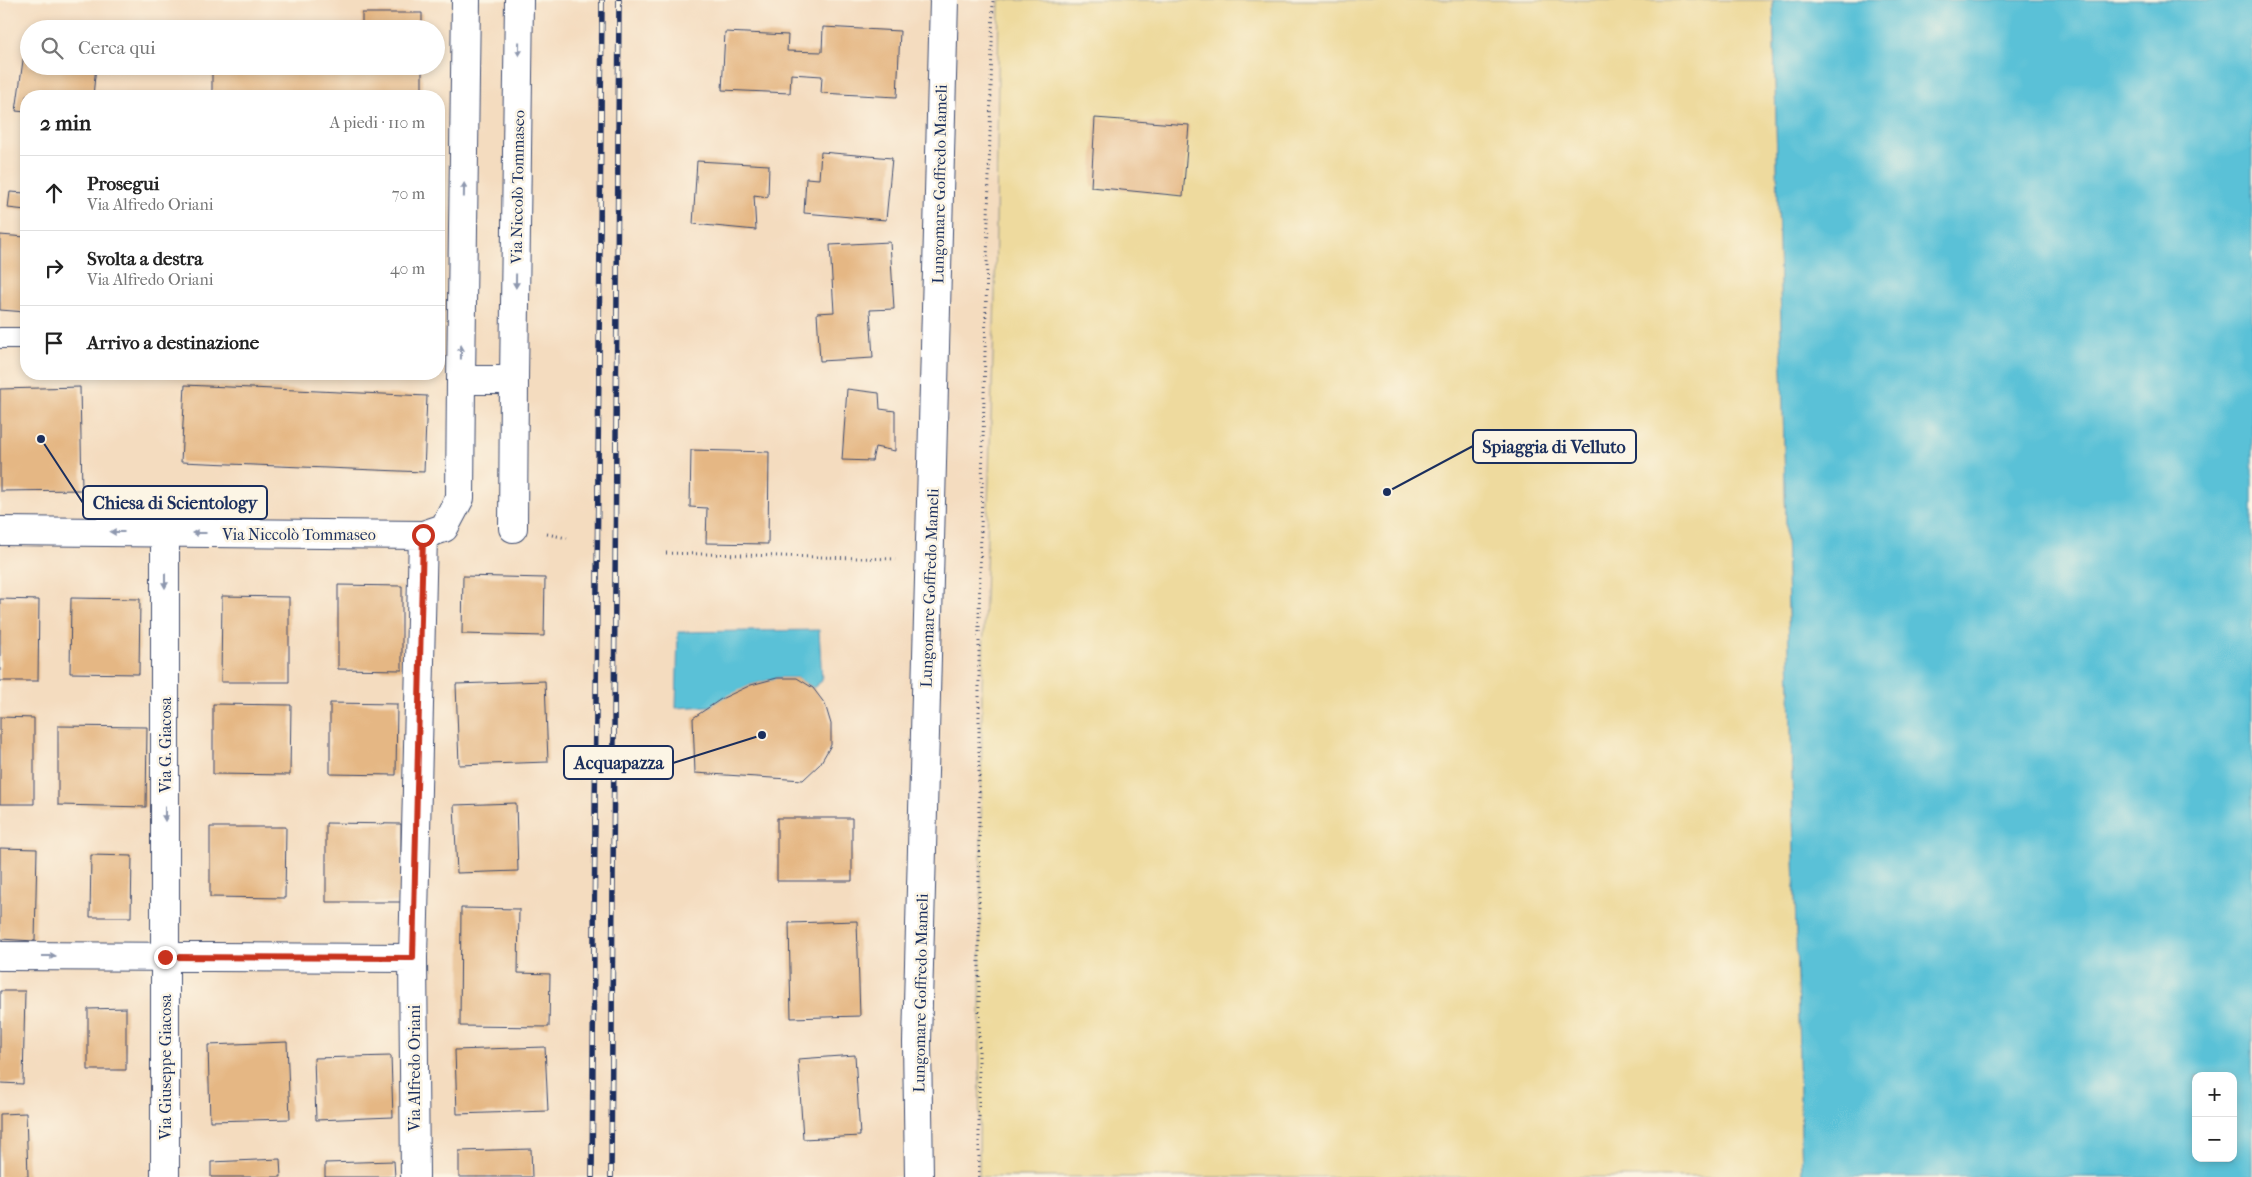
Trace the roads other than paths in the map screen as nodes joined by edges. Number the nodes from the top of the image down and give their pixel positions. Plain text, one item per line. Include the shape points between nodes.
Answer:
1 (466, 0) edge
2 (520, 0) edge
3 (944, 0) edge
4 (0, 338) edge
5 (20, 338) edge
6 (461, 380) junction
7 (514, 380) junction
8 (513, 528) dead end
9 (0, 531) edge
10 (166, 533) junction
11 (423, 535) junction
12 (0, 956) edge
13 (165, 957) junction
14 (413, 958) junction
15 (165, 1177) edge
16 (414, 1177) edge
17 (919, 1177) edge

6 -> 1 street, Via Niccolò Tommaseo
2 -> 7 street, Via Niccolò Tommaseo
3 - 17 street, Lungomare Goffredo Mameli via 917,1042
4 - 5 lane
6 - 7 street
6 - 11 street, Via Niccolò Tommaseo via 460,498 444,528
7 - 8 street, Via Niccolò Tommaseo
10 -> 9 street, Via Niccolò Tommaseo
11 -> 10 street, Via Niccolò Tommaseo
10 -> 13 street, Via G. Giacosa
11 - 14 street, Via Alfredo Oriani
12 -> 13 street
13 - 14 street
13 - 15 street, Via Giuseppe Giacosa
14 - 16 street, Via Alfredo Oriani

